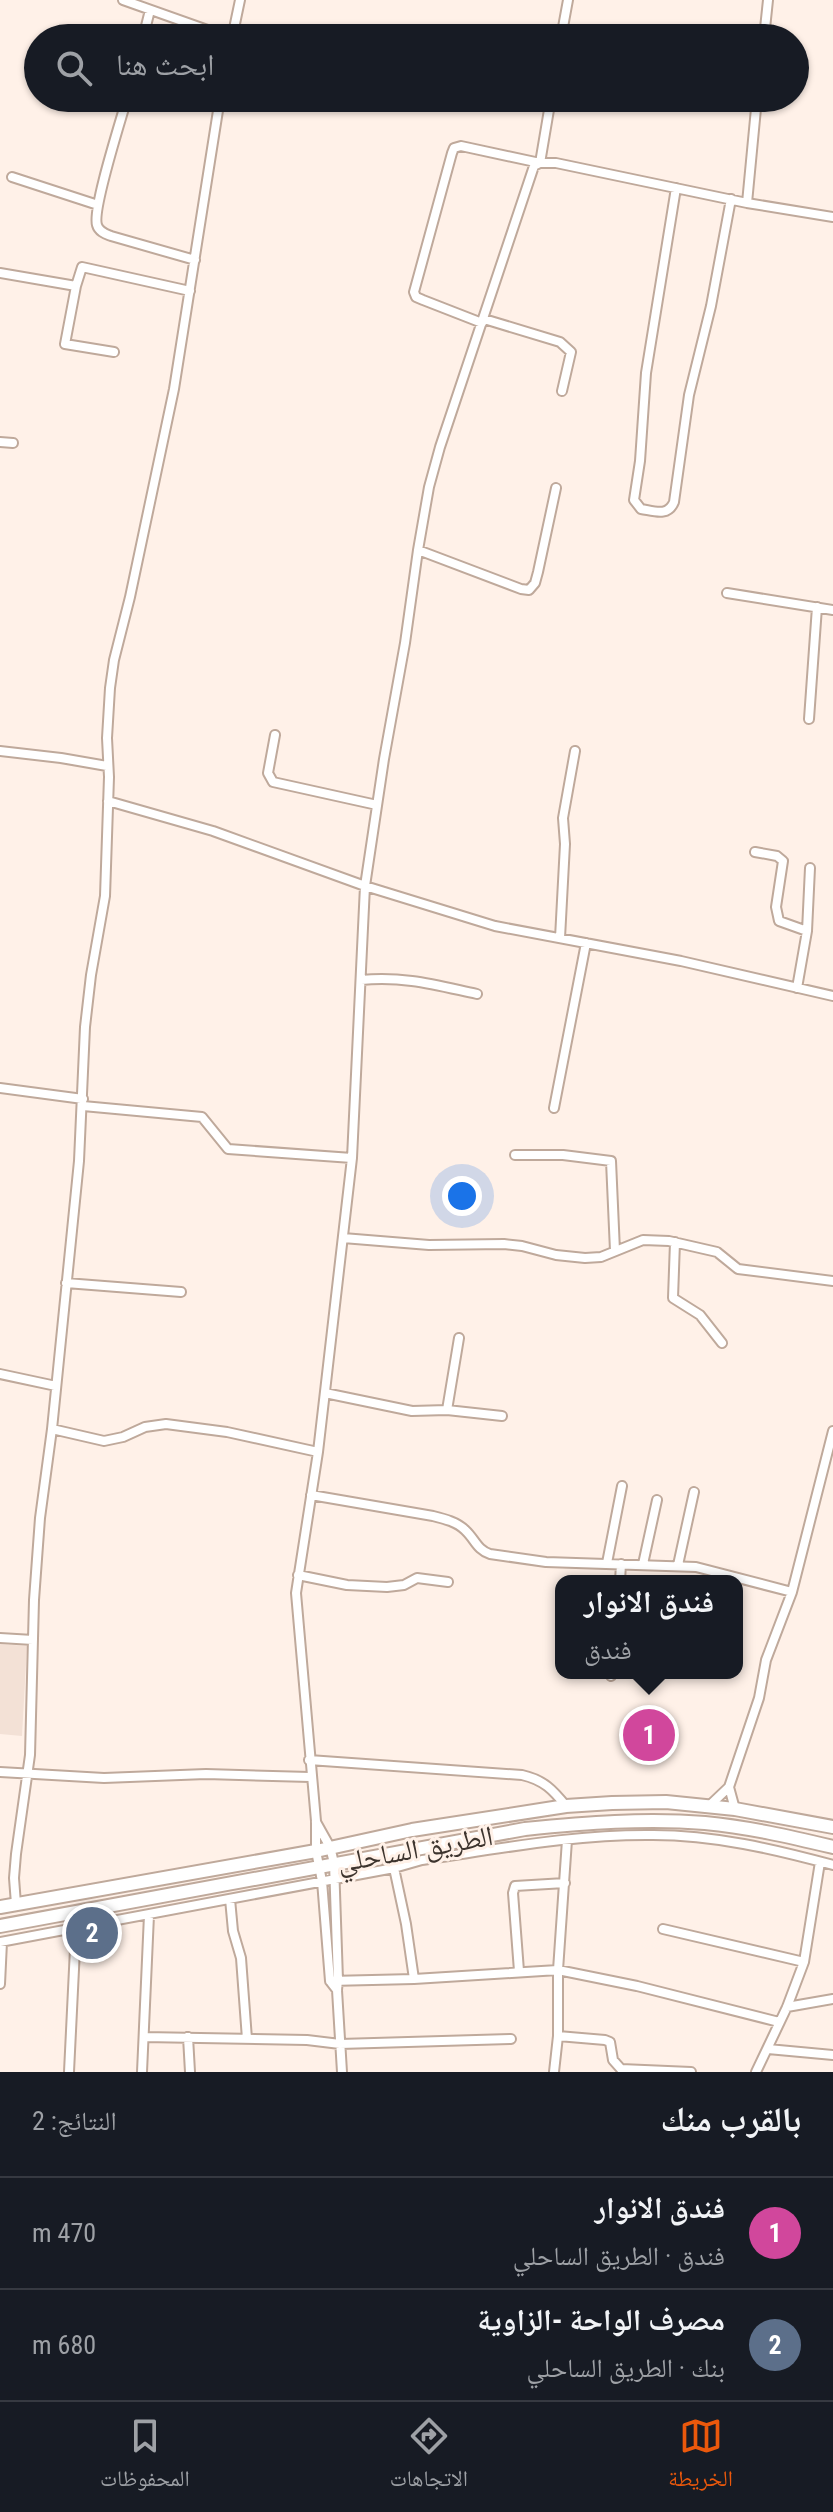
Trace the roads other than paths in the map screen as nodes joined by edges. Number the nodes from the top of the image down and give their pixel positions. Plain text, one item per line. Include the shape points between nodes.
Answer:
1 (123, 0) edge
2 (240, 0) edge
3 (568, 0) edge
4 (768, 0) edge
5 (150, 10) junction
6 (146, 24) edge
7 (190, 24) edge
8 (234, 24) edge
9 (564, 24) edge
10 (765, 24) edge
11 (123, 112) edge
12 (218, 112) edge
13 (549, 112) edge
14 (756, 112) edge
15 (540, 163) junction
16 (12, 177) dead end
17 (676, 188) junction
18 (731, 199) junction
19 (747, 203) junction
20 (98, 205) junction
21 (833, 217) edge
22 (195, 260) junction
23 (0, 273) edge
24 (76, 286) junction
25 (190, 291) junction
26 (483, 321) junction
27 (114, 352) dead end
28 (562, 391) dead end
29 (0, 442) edge
30 (13, 443) dead end
31 (556, 488) dead end
32 (418, 550) junction
33 (727, 593) dead end
34 (817, 607) junction
35 (833, 610) edge
36 (809, 719) dead end
37 (275, 735) dead end
38 (0, 751) edge
39 (575, 751) dead end
40 (107, 766) junction
41 (108, 801) junction
42 (377, 805) junction
43 (755, 852) dead end
44 (810, 868) dead end
45 (365, 886) junction
46 (807, 931) junction
47 (560, 938) junction
48 (586, 943) junction
49 (361, 980) junction
50 (797, 988) junction
51 (477, 994) dead end
52 (833, 996) edge
53 (0, 1088) edge
54 (83, 1102) junction
55 (554, 1108) dead end
56 (515, 1155) dead end
57 (352, 1158) junction
58 (343, 1238) junction
59 (675, 1242) junction
60 (615, 1251) junction
61 (833, 1281) edge
62 (66, 1283) junction
63 (181, 1292) dead end
64 (459, 1338) dead end
65 (722, 1343) dead end
66 (0, 1374) edge
67 (56, 1386) junction
68 (325, 1393) junction
69 (447, 1410) junction
70 (502, 1416) dead end
71 (52, 1429) junction
72 (833, 1431) edge
73 (318, 1452) junction
74 (622, 1486) dead end
75 (694, 1492) dead end
76 (311, 1495) junction
77 (657, 1500) dead end
78 (607, 1563) junction
79 (621, 1564) junction
80 (643, 1564) junction
81 (678, 1565) junction
82 (712, 1571) junction
83 (298, 1575) junction
84 (620, 1575) edge
85 (711, 1575) edge
86 (727, 1575) edge
87 (743, 1579) edge
88 (448, 1582) dead end
89 (792, 1592) junction
90 (0, 1638) edge
91 (33, 1640) junction
92 (309, 1760) junction
93 (0, 1772) edge
94 (28, 1773) junction
95 (310, 1777) junction
96 (729, 1787) junction
97 (566, 1806) junction
98 (709, 1806) junction
99 (735, 1809) junction
100 (316, 1821) junction
101 (833, 1827) edge
102 (567, 1840) junction
103 (330, 1847) junction
104 (833, 1847) edge
105 (316, 1851) junction
106 (820, 1862) junction
107 (334, 1863) junction
108 (833, 1865) edge
109 (319, 1866) junction
110 (394, 1868) junction
111 (335, 1879) junction
112 (322, 1881) junction
113 (565, 1883) junction
114 (230, 1899) junction
115 (16, 1904) junction
116 (0, 1907) edge
117 (149, 1915) junction
118 (0, 1926) edge
119 (76, 1928) junction
120 (663, 1929) dead end
121 (1, 1942) edge
122 (804, 1962) junction
123 (558, 1970) junction
124 (519, 1971) junction
125 (414, 1979) junction
126 (0, 1984) edge
127 (335, 1984) junction
128 (833, 1999) edge
129 (787, 2007) junction
130 (779, 2022) junction
131 (558, 2036) junction
132 (144, 2037) junction
133 (188, 2037) junction
134 (247, 2039) junction
135 (511, 2039) dead end
136 (340, 2044) junction
137 (768, 2049) junction
138 (833, 2055) edge
139 (69, 2072) edge
140 (142, 2072) edge
141 (190, 2072) edge
142 (342, 2072) edge
143 (554, 2072) edge
144 (691, 2072) edge
145 (756, 2072) edge

1 - 5 street
2 - 8 street
3 - 9 street
4 - 10 street
5 - 6 street
5 - 7 street
11 - 20 street
12 - 22 street
13 - 15 street
14 - 19 street
15 - 17 street
15 - 26 street via 530,173
15 - 26 street via 461,146 452,153 414,292
16 - 20 street
17 - 18 street
17 - 18 street via 646,373 634,500 641,509 664,512 674,502 689,395
18 - 19 street
19 - 21 street
20 - 22 street via 101,232
22 - 25 street
23 - 24 street
24 - 25 street via 82,267
24 - 27 street via 65,344
25 - 40 street via 174,389 114,660
26 - 28 street via 567,347 571,352
26 - 32 street via 440,447
29 - 30 street
31 - 32 street via 538,572 529,590
32 - 42 street
33 - 34 street
34 - 35 street
34 - 36 street
37 - 42 street via 268,773 273,782
38 - 40 street
39 - 47 street via 563,818
40 - 41 street
41 - 45 street via 213,831
41 - 54 street via 105,896 85,1027
42 - 45 street
43 - 46 street via 783,861 779,921
44 - 46 street
45 - 47 street via 495,926
45 - 49 street
46 - 50 street
47 - 48 street
48 - 50 street
48 - 55 street
49 - 51 street via 390,977
49 - 57 street
50 - 52 street
53 - 54 street
54 - 57 street via 202,1117 228,1149
54 - 62 street
56 - 60 street via 611,1161
57 - 58 street
58 - 60 street via 504,1244 585,1258
58 - 68 street
59 - 60 street via 643,1240
59 - 61 street via 717,1252 738,1269
59 - 65 street via 673,1298 693,1308
62 - 63 street
62 - 67 street
64 - 69 street
66 - 67 street
67 - 71 street
68 - 69 street via 412,1411
68 - 73 street
69 - 70 street
71 - 73 street via 104,1441 166,1424
71 - 91 street
72 - 89 street
73 - 76 street
74 - 78 street
75 - 81 street
76 - 78 street via 451,1521 490,1554
76 - 83 street
77 - 80 street
78 - 79 street
79 - 80 street
79 - 84 street
80 - 81 street
81 - 82 street
82 - 85 street
82 - 86 street
83 - 88 street via 347,1585 404,1585 422,1578
83 - 92 street
87 - 89 street
89 - 96 street
90 - 91 street
91 - 94 street
92 - 95 street
92 - 97 street via 522,1775 547,1784
93 - 94 street
94 - 95 street
94 - 115 street via 16,1854
95 - 100 street
96 - 98 street
96 - 99 street
97 - 98 highway, الطريق الساحلي
97 - 103 highway, الطريق الساحلي
98 - 99 highway, الطريق الساحلي
99 - 101 highway, الطريق الساحلي
100 - 103 street
100 - 105 street
102 - 106 street via 705,1837
102 - 110 street
102 - 113 street
103 - 105 highway, الطريق الساحلي
103 - 107 street
104 - 107 highway, الطريق الساحلي via 705,1823 592,1822
105 - 109 street
105 - 115 highway, الطريق الساحلي
106 - 108 street
106 - 122 street
107 - 109 highway, الطريق الساحلي
107 - 111 street
109 - 112 street
109 - 118 highway, الطريق الساحلي
110 - 111 street
110 - 125 street
111 - 112 street
111 - 127 street
112 - 114 street
112 - 127 street
113 - 123 street
113 - 124 street via 515,1886
114 - 117 street
114 - 134 street
115 - 116 highway, الطريق الساحلي
117 - 119 street
117 - 132 street
119 - 121 street
119 - 139 street
120 - 122 street
121 - 126 street
122 - 129 street
123 - 124 street
123 - 130 street
123 - 131 street
124 - 125 street
125 - 127 street
127 - 136 street
128 - 129 street
129 - 130 street
130 - 137 street
131 - 143 street
131 - 144 street via 610,2042 613,2060 621,2069
132 - 133 street
132 - 140 street
133 - 134 street
133 - 141 street
134 - 136 street
135 - 136 street
136 - 142 street
137 - 138 street
137 - 145 street

